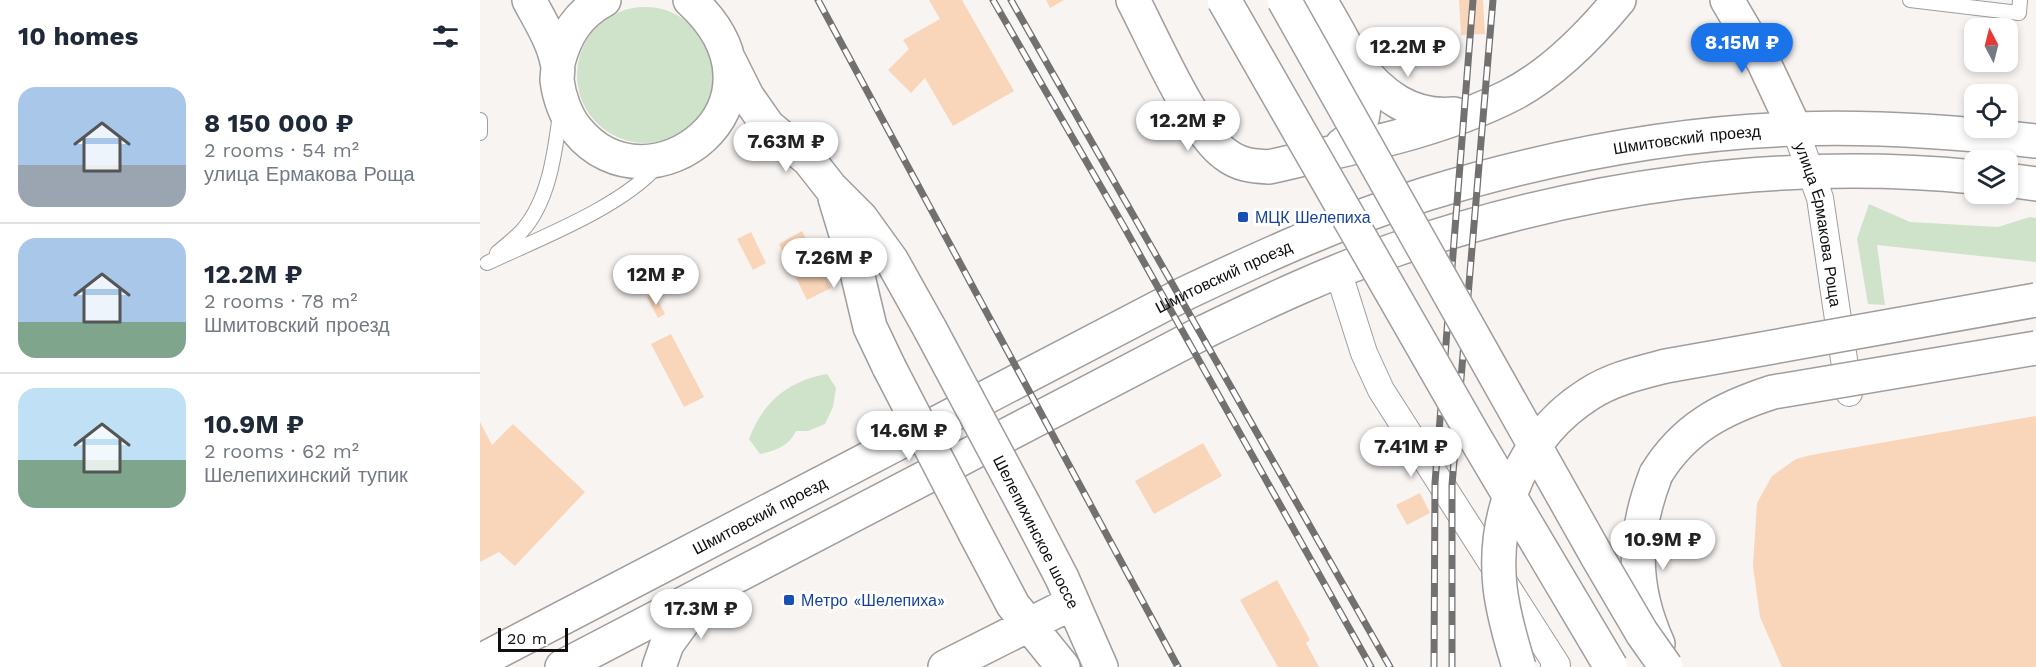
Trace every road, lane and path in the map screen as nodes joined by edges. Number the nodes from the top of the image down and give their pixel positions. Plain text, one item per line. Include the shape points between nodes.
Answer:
1 (530, 0) edge
2 (604, 0) edge
3 (1133, 0) edge
4 (1224, 0) edge
5 (1284, 0) edge
6 (1320, 0) edge
7 (1619, 0) edge
8 (1726, 0) edge
9 (1910, 0) edge
10 (2020, 0) edge
11 (691, 3) edge
12 (1347, 50) junction
13 (729, 60) junction
14 (558, 63) junction
15 (562, 103) junction
16 (1467, 112) junction
17 (480, 120) edge
18 (768, 126) junction
19 (1795, 129) junction
20 (480, 133) edge
21 (707, 135) junction
22 (2036, 141) edge
23 (1327, 153) junction
24 (661, 160) junction
25 (1810, 172) junction
26 (1964, 176) edge
27 (2018, 181) edge
28 (2036, 183) edge
29 (831, 188) junction
30 (483, 266) edge
31 (1338, 271) junction
32 (2036, 300) edge
33 (2036, 348) edge
34 (1896, 386) dead end
35 (1850, 393) joint
36 (704, 593) junction
37 (1072, 603) junction
38 (1027, 625) junction
39 (480, 661) edge
40 (1556, 666) edge
41 (562, 667) edge
42 (659, 667) edge
43 (945, 667) edge
44 (1063, 667) edge
45 (1101, 667) edge
46 (1519, 667) edge
47 (1611, 667) edge
48 (1667, 667) edge

1 - 14 main road
2 - 14 main road via 591,7 571,28
3 - 23 main road via 1196,119 1225,154 1244,165 1269,167
4 - 47 main road, bridge
5 - 48 main road, bridge via 1642,633
6 - 12 main road
7 - 16 main road via 1576,46 1543,73 1510,95
8 - 19 main road, улица Ермакова Роща via 1764,63
9 - 10 lane via 2019,13
11 - 13 main road, Шелепихинское шоссе via 713,23
12 - 16 main road via 1390,98 1412,110 1439,115
12 - 23 main road via 1361,85 1365,107 1362,124 1351,138
13 - 18 main road, Шелепихинское шоссе
13 - 21 main road, Шелепихинское шоссе via 730,87 722,112
14 - 15 main road
15 - 24 main road, Шелепихинское шоссе via 577,130 601,150 630,161
15 - 30 lane via 555,156 541,195 522,231
16 - 23 main road via 1406,133
17 - 20 lane
18 - 21 main road, Шелепихинское шоссе via 739,126
18 - 29 main road, Шелепихинское шоссе via 809,160
19 - 22 main road, Шмитовский проезд via 1920,130
19 - 25 street, улица Ермакова Роща
19 - 39 main road, Шмитовский проезд via 1654,143 1564,160 1426,194 1334,226 1186,293
21 - 24 main road, Шелепихинское шоссе via 686,151
24 - 30 lane via 644,181 605,205
25 - 26 main road via 1856,170
25 - 31 main road via 1670,184 1573,201 1439,235
25 - 35 street, улица Ермакова Роща via 1820,198
27 - 28 main road
29 - 37 main road, Шелепихинское шоссе, bridge via 861,218 892,261 1024,505
29 - 38 main road, Шелепихинское шоссе, bridge via 870,327 975,533
31 - 36 main road via 1206,331
31 - 40 street via 1364,353 1381,390
32 - 46 main road, bridge via 1666,366 1624,377 1590,393 1542,436 1520,471 1506,505 1500,586
33 - 48 main road, bridge via 1773,392 1725,410 1694,429 1675,446 1656,474 1645,507 1637,554 1642,599
34 - 35 lane
36 - 41 main road
36 - 42 main road via 667,644
37 - 38 main road
37 - 45 main road, Шелепихинское шоссе
38 - 43 main road
38 - 44 main road, Шелепихинское шоссе

